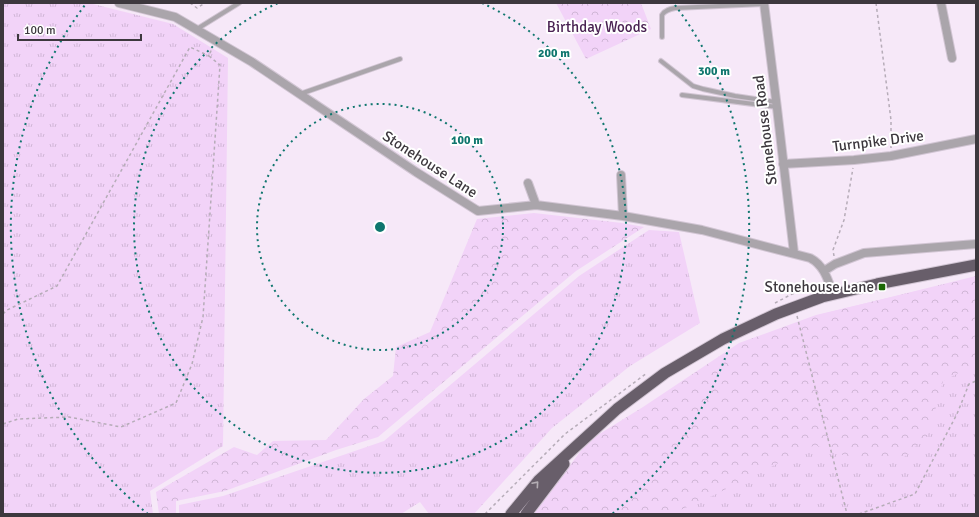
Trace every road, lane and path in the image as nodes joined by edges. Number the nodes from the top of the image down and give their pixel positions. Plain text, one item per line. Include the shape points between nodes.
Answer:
1 (119, 3) edge
2 (190, 3) edge
3 (205, 3) edge
4 (240, 3) edge
5 (876, 3) edge
6 (941, 3) edge
7 (764, 4) edge
8 (197, 30) junction
9 (662, 37) dead end
10 (215, 40) junction
11 (208, 56) junction
12 (952, 58) dead end
13 (400, 59) dead end
14 (660, 61) dead end
15 (298, 94) junction
16 (682, 95) dead end
17 (777, 105) junction
18 (976, 139) edge
19 (891, 156) junction
20 (854, 160) junction
21 (783, 164) junction
22 (621, 175) dead end
23 (528, 183) dead end
24 (536, 205) junction
25 (623, 216) junction
26 (976, 244) edge
27 (794, 254) junction
28 (835, 264) junction
29 (976, 265) edge
30 (824, 271) junction
31 (833, 294) junction
32 (3, 314) edge
33 (797, 316) dead end
34 (976, 380) edge
35 (3, 424) edge
36 (574, 449) junction
37 (511, 514) edge
38 (526, 514) edge
39 (847, 514) edge
40 (860, 514) edge

1 - 8 street, Stonehouse Lane via 175,17
2 - 3 path via 197,8
4 - 8 lane
5 - 19 path via 891,120
6 - 12 street
7 - 9 lane via 667,10 662,15
7 - 17 street, Stonehouse Road
8 - 10 street, Stonehouse Lane
10 - 11 path
10 - 15 street, Stonehouse Lane
11 - 32 path via 190,47 56,286
11 - 35 path via 220,64 203,317 192,364 176,403 121,427 69,417 18,419
13 - 15 lane
14 - 17 lane via 693,86 703,90
15 - 24 street, Stonehouse Lane via 478,211
16 - 17 lane
17 - 21 street, Stonehouse Road
18 - 19 street, Turnpike Drive
19 - 20 street, Turnpike Drive
20 - 21 street, Turnpike Drive
20 - 28 path via 844,220 833,250
21 - 27 street, Stonehouse Road
22 - 25 street
23 - 24 street
24 - 25 street, Stonehouse Lane
25 - 27 street, Stonehouse Lane via 702,230
26 - 28 street via 864,253
27 - 30 street, Stonehouse Lane via 815,261
28 - 30 street
29 - 31 highway
30 - 31 street
31 - 36 highway via 762,320 684,361 624,404
33 - 39 path
34 - 40 path via 969,384 957,414 915,494
37 -> 36 highway via 539,480
36 - 38 highway

